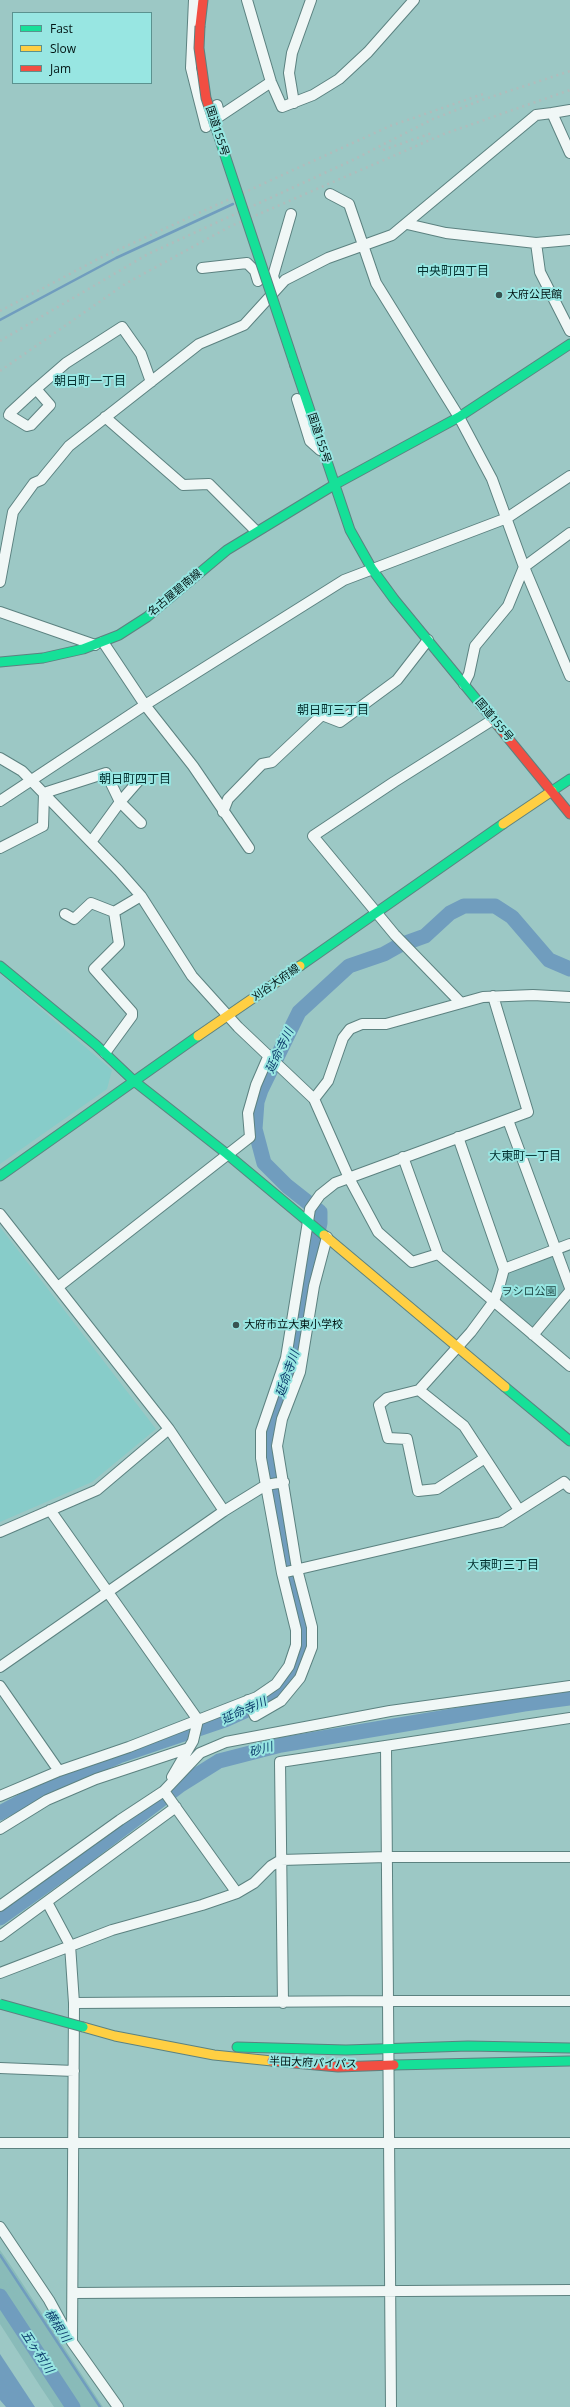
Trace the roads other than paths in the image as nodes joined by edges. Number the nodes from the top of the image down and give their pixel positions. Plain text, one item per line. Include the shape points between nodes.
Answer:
1 (194, 0) edge
2 (203, 0) edge
3 (211, 0) edge
4 (247, 0) edge
5 (311, 0) edge
6 (414, 0) edge
7 (207, 48) junction
8 (191, 49) junction
9 (270, 82) junction
10 (294, 103) junction
11 (570, 110) edge
12 (552, 113) junction
13 (206, 127) dead end
14 (570, 153) edge
15 (330, 194) dead end
16 (291, 214) dead end
17 (407, 224) junction
18 (570, 240) edge
19 (536, 243) junction
20 (362, 246) junction
21 (202, 268) dead end
22 (278, 290) junction
23 (265, 302) junction
24 (570, 331) edge
25 (570, 344) edge
26 (151, 382) junction
27 (36, 390) dead end
28 (105, 417) junction
29 (459, 417) junction
30 (324, 455) junction
31 (570, 476) edge
32 (334, 485) junction
33 (507, 518) junction
34 (256, 531) junction
35 (570, 532) edge
36 (524, 567) junction
37 (372, 569) junction
38 (0, 582) edge
39 (0, 612) edge
40 (428, 640) junction
41 (99, 644) junction
42 (0, 662) edge
43 (568, 664) edge
44 (570, 676) edge
45 (464, 684) junction
46 (145, 705) junction
47 (494, 719) junction
48 (0, 758) edge
49 (140, 779) dead end
50 (570, 779) edge
51 (29, 780) junction
52 (552, 791) junction
53 (44, 793) junction
54 (0, 801) edge
55 (120, 802) junction
56 (224, 812) junction
57 (570, 814) edge
58 (141, 823) dead end
59 (91, 842) junction
60 (0, 848) edge
61 (249, 848) dead end
62 (141, 896) junction
63 (376, 911) junction
64 (114, 912) junction
65 (65, 914) dead end
66 (0, 966) edge
67 (493, 996) junction
68 (570, 997) edge
69 (461, 1003) junction
70 (228, 1016) junction
71 (105, 1053) junction
72 (269, 1056) junction
73 (134, 1081) junction
74 (314, 1099) junction
75 (508, 1120) junction
76 (458, 1137) junction
77 (227, 1154) junction
78 (403, 1158) junction
79 (0, 1176) edge
80 (349, 1178) junction
81 (0, 1214) edge
82 (307, 1221) junction
83 (326, 1237) junction
84 (570, 1244) edge
85 (557, 1249) junction
86 (438, 1254) junction
87 (504, 1269) junction
88 (58, 1287) junction
89 (570, 1290) edge
90 (494, 1301) junction
91 (533, 1335) junction
92 (289, 1339) junction
93 (306, 1341) junction
94 (458, 1348) junction
95 (570, 1366) edge
96 (420, 1390) junction
97 (169, 1429) junction
98 (570, 1441) edge
99 (485, 1458) junction
100 (284, 1482) junction
101 (568, 1482) edge
102 (267, 1485) junction
103 (50, 1510) junction
104 (224, 1510) junction
105 (520, 1510) junction
106 (0, 1532) edge
107 (297, 1569) junction
108 (282, 1573) junction
109 (108, 1591) junction
110 (293, 1657) junction
111 (307, 1662) junction
112 (0, 1667) edge
113 (0, 1686) edge
114 (570, 1686) edge
115 (248, 1700) junction
116 (570, 1718) edge
117 (198, 1720) junction
118 (191, 1744) junction
119 (386, 1746) junction
120 (59, 1771) junction
121 (0, 1796) edge
122 (170, 1799) junction
123 (0, 1829) edge
124 (387, 1857) junction
125 (570, 1858) edge
126 (281, 1860) junction
127 (237, 1893) junction
128 (47, 1902) junction
129 (0, 1906) edge
130 (0, 1936) edge
131 (70, 1945) junction
132 (0, 1973) edge
133 (388, 2001) junction
134 (570, 2001) edge
135 (74, 2003) junction
136 (283, 2003) junction
137 (0, 2004) edge
138 (83, 2027) junction
139 (570, 2048) edge
140 (387, 2050) junction
141 (570, 2062) edge
142 (388, 2064) junction
143 (0, 2068) edge
144 (74, 2070) junction
145 (0, 2143) edge
146 (389, 2143) junction
147 (570, 2143) edge
148 (73, 2145) junction
149 (0, 2227) edge
150 (570, 2290) edge
151 (390, 2291) junction
152 (73, 2292) junction
153 (72, 2342) junction
154 (118, 2407) edge
155 (391, 2407) edge

1 - 8 street
2 - 30 main road, 国道155号, bridge via 199,48 206,98
3 - 7 street
4 - 9 street
5 - 10 street via 292,53 289,73
6 - 10 street via 368,52 339,79
7 - 8 street
7 - 9 street via 211,81 220,116
8 - 13 street via 191,68
9 - 10 street via 282,107
11 - 12 street
12 - 14 street
12 - 17 street via 536,115
15 - 20 street via 349,204
16 - 22 street via 273,276
17 - 19 street via 446,233
17 - 20 street via 392,235
18 - 19 street
19 - 24 street via 540,272
20 - 22 street via 328,258 285,280
20 - 29 street via 376,283
21 - 23 street via 247,263 255,270
22 - 23 street
22 - 30 street via 325,430
23 - 26 street via 244,325 199,344
23 - 30 street via 310,440
25 - 29 main road, 名古屋碧南線
26 - 27 street via 141,354 122,327 66,363
26 - 28 street
28 - 34 street via 183,485 210,484
28 - 38 street via 65,450 41,480 34,483 13,512
29 - 32 main road, 名古屋碧南線
29 - 33 street via 492,479
30 - 32 main road, 国道155号
31 - 33 street
32 - 34 main road, 名古屋碧南線
32 - 37 main road, 国道155号 via 354,538
33 - 36 street
33 - 37 street
34 - 41 main road, 名古屋碧南線 via 227,550 147,616 119,635
35 - 36 street
36 - 43 street
36 - 45 street via 508,606 475,646 469,674
37 - 40 main road, 国道155号
37 - 46 street via 344,580
39 - 41 street
40 - 45 main road, 国道155号
40 - 56 street via 391,685 340,722 322,715 272,762 262,764 228,799
41 - 42 main road, 名古屋碧南線 via 43,658
41 - 46 street
43 - 44 street
45 - 47 main road, 国道155号
46 - 51 street
46 - 56 street via 193,766
47 - 52 main road, 国道155号
47 - 63 street via 313,836
48 - 51 street via 22,771
49 - 55 street
50 - 52 main road
51 - 53 street
51 - 54 street
52 - 57 main road, 国道155号
52 - 63 main road, 刈谷大府線
53 - 55 street via 106,773
53 - 59 street
53 - 60 street via 43,826
55 - 58 street
55 - 59 street
56 - 61 street
59 - 62 street
62 - 64 street
62 - 70 street via 192,976
63 - 69 street via 411,953
63 - 70 main road, 刈谷大府線
64 - 65 street via 91,903 74,919
64 - 71 street via 119,944 94,969 132,1012 132,1016
66 - 71 main road
67 - 68 street
67 - 69 street
67 - 75 street via 528,1112
69 - 74 street via 386,1024 362,1024 350,1029 342,1038 334,1070 328,1082
70 - 72 street
70 - 73 main road, 刈谷大府線
71 - 73 main road
72 - 74 street
72 - 77 street via 256,1085 248,1114 250,1137
73 - 77 main road
73 - 79 main road, 刈谷大府線
74 - 80 street
75 - 76 street
75 - 85 street
76 - 78 street
76 - 87 street
77 - 82 main road
77 - 88 street
78 - 80 street
78 - 86 street
80 - 82 street via 335,1183 320,1194 310,1209
80 - 86 street via 378,1232 412,1262
81 - 88 street
82 - 83 main road
82 - 92 street
83 - 93 street via 314,1286
83 - 94 main road
84 - 85 street
85 - 87 street
85 - 89 street
86 - 90 street
87 - 90 street
88 - 97 street
89 - 91 street
90 - 91 street
90 - 94 street
91 - 95 street
92 - 93 street
92 - 102 street via 286,1358 261,1431 261,1458
93 - 100 street via 300,1372 282,1419 277,1446
94 - 96 street
94 - 98 main road
96 - 99 street via 464,1426
96 - 99 street via 387,1398 379,1405 388,1438 407,1439 418,1491 436,1489
97 - 103 street via 97,1490
97 - 104 street
99 - 105 street
100 - 102 street
100 - 107 street
101 - 105 street
102 - 104 street
102 - 108 street
103 - 106 street
103 - 109 street
104 - 109 street
105 - 107 street via 501,1522
107 - 108 street
107 - 111 street via 312,1627 313,1640
108 - 110 street via 296,1630
109 - 112 street
109 - 117 street
110 - 111 street
110 - 115 street via 276,1684
111 - 115 street via 292,1690 270,1709 255,1716
113 - 120 street
114 - 122 street via 390,1711 226,1742 200,1753
115 - 117 street
116 - 119 street
117 - 118 street
117 - 120 street
118 - 122 street
118 - 123 street via 47,1800
119 - 124 street
119 - 126 street via 280,1762
120 - 121 street
122 - 127 street
122 - 128 street
122 - 129 street via 120,1820
124 - 125 street
124 - 126 street
124 - 133 street
126 - 127 street via 254,1883
126 - 136 street
127 - 131 street
128 - 130 street
128 - 131 street
131 - 132 street
131 - 135 street
133 - 134 street
133 - 136 street
133 - 140 street
135 - 136 street
135 - 144 street
137 - 138 main road, 半田大府パイパス, bridge
138 - 140 main road, 半田大府パイパス via 222,2047
138 - 142 main road, 半田大府パイパス via 115,2036 214,2055 338,2067
139 - 140 main road, 半田大府パイパス via 468,2046
140 - 142 street
141 - 142 main road, 半田大府パイパス
142 - 146 street
143 - 144 street
144 - 148 street
145 - 148 street
146 - 147 street
146 - 148 street
146 - 151 street
148 - 152 street
149 - 153 street via 49,2300
150 - 151 street
151 - 152 street
151 - 155 street
152 - 153 street
153 - 154 street

